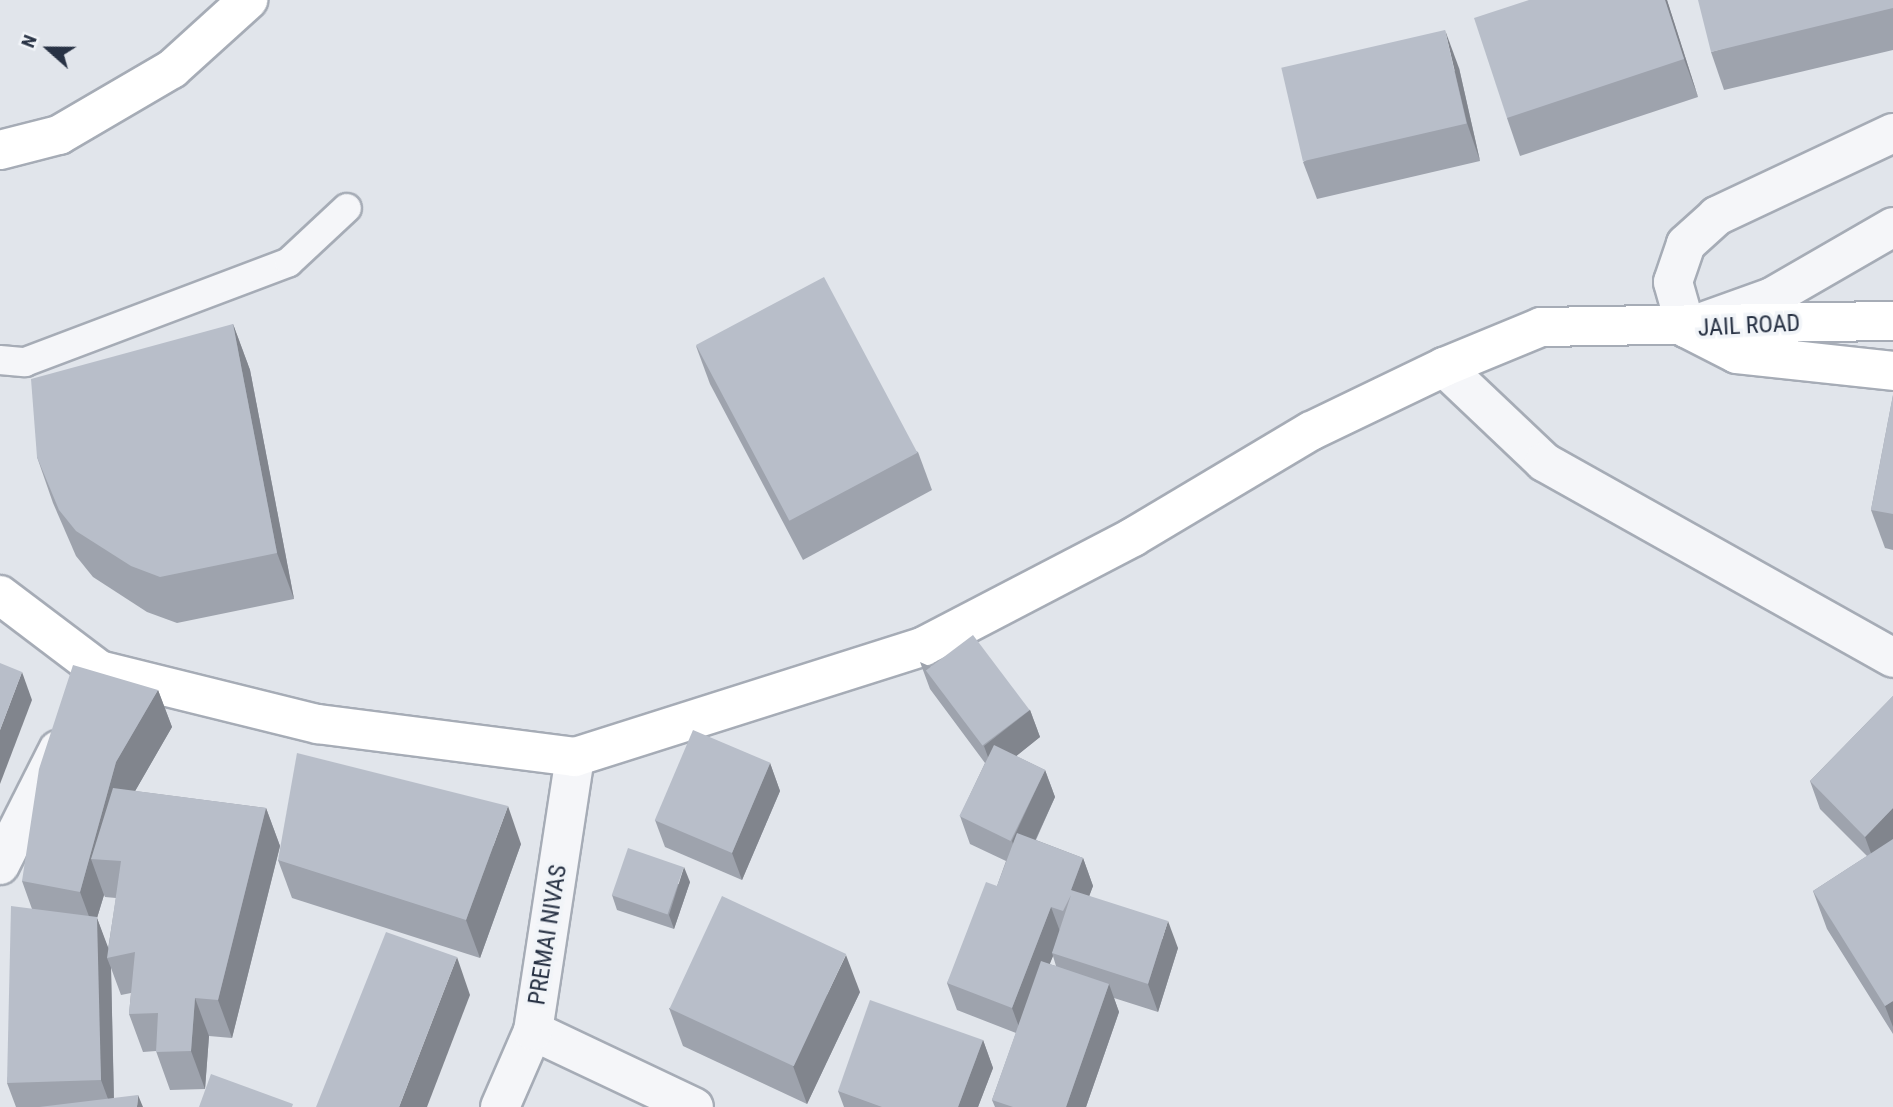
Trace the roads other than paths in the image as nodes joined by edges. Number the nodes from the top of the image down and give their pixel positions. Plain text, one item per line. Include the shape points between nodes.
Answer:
1 (248, 0) edge
2 (1893, 133) edge
3 (0, 150) edge
4 (347, 208) dead end
5 (1893, 228) edge
6 (1893, 321) edge
7 (1686, 328) junction
8 (0, 360) edge
9 (1444, 367) junction
10 (1893, 371) edge
11 (0, 595) edge
12 (1893, 658) edge
13 (99, 670) junction
14 (575, 757) junction
15 (0, 865) edge
16 (534, 1031) junction
17 (500, 1107) edge
18 (694, 1107) edge

1 - 3 main road via 172,69 59,135
2 - 7 street via 1717,216 1686,244 1674,282
4 - 8 lane via 289,262 24,362
5 - 7 street via 1772,297
6 - 7 main road, JAIL ROAD
7 - 9 main road via 1541,327
7 - 10 main road, JAIL ROAD via 1737,354
9 - 12 street via 1544,462
9 - 14 main road via 1311,431 1133,537 924,646
11 - 13 main road
13 - 14 main road via 318,723
13 - 15 street
14 - 16 street, PREMAI NIVAS
16 - 17 street, PREMAI NIVAS
16 - 18 street

